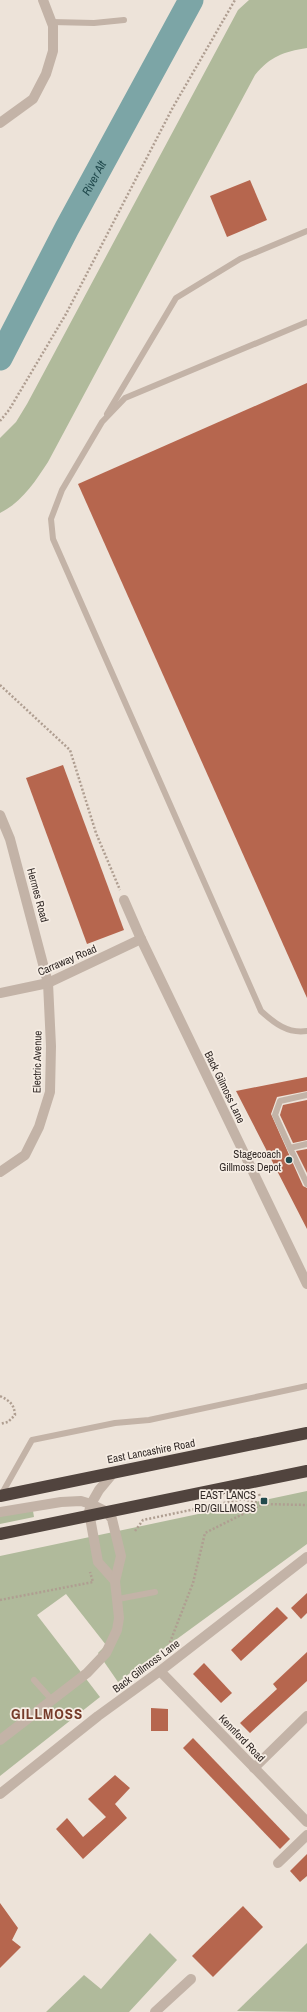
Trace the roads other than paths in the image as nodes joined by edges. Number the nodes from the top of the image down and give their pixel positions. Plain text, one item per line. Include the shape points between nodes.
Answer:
1 (43, 0) edge
2 (124, 20) dead end
3 (52, 22) junction
4 (0, 123) edge
5 (307, 231) edge
6 (307, 322) edge
7 (102, 422) junction
8 (0, 814) edge
9 (124, 900) road end
10 (141, 939) junction
11 (48, 983) junction
12 (0, 993) edge
13 (307, 1032) edge
14 (307, 1095) edge
15 (307, 1144) edge
16 (290, 1148) junction
17 (0, 1172) edge
18 (307, 1184) edge
19 (307, 1284) edge
20 (307, 1386) edge
21 (307, 1433) edge
22 (114, 1471) junction
23 (307, 1471) edge
24 (0, 1496) edge
25 (91, 1504) junction
26 (0, 1512) edge
27 (107, 1512) junction
28 (89, 1516) junction
29 (0, 1534) edge
30 (307, 1557) edge
31 (115, 1581) junction
32 (155, 1592) dead end
33 (118, 1599) junction
34 (160, 1671) junction
35 (34, 1680) dead end
36 (52, 1700) junction
37 (307, 1716) edge
38 (0, 1740) edge
39 (254, 1768) junction
40 (0, 1794) edge
41 (307, 1822) edge
42 (307, 1835) edge
43 (278, 1862) dead end
44 (191, 1979) dead end
45 (155, 2012) edge

1 - 3 street
2 - 3 lane via 94,23
3 - 4 street via 53,51 46,74 33,99
5 - 7 lane via 240,259 176,298
6 - 7 lane via 125,398
7 - 13 lane via 62,490 51,519 53,539 261,1011 278,1026
8 - 11 street, Hermes Road via 10,839
9 - 10 street, Back Gilmoss Lane
10 - 11 street, Carraway Road
10 - 19 street, Back Gilmoss Lane
11 - 12 street, Carraway Road
11 - 17 street, Electric Avenue via 50,1092 39,1127 25,1155
14 - 16 lane via 280,1101 275,1115
15 - 16 lane
16 - 18 lane
20 - 24 lane via 149,1420 115,1423 32,1440
21 - 22 highway, East Lancashire Road
22 - 24 highway, East Lancashire Road
22 - 25 street
23 - 27 highway
25 - 26 street via 81,1501 61,1502
25 - 27 street
25 - 28 street
27 - 28 highway
27 - 31 street via 115,1524 121,1556
28 - 29 highway
28 - 31 street via 98,1562
30 - 34 street, Back Gillmoss Lane
31 - 33 street
32 - 33 lane
33 - 36 street via 117,1630 106,1653 87,1673
34 - 39 street, Kennford Road
34 - 40 street, Back Gillmoss Lane via 98,1716
35 - 36 lane
36 - 38 street
37 - 39 street
39 - 41 street, Kennford Road
42 - 43 street
44 - 45 street

